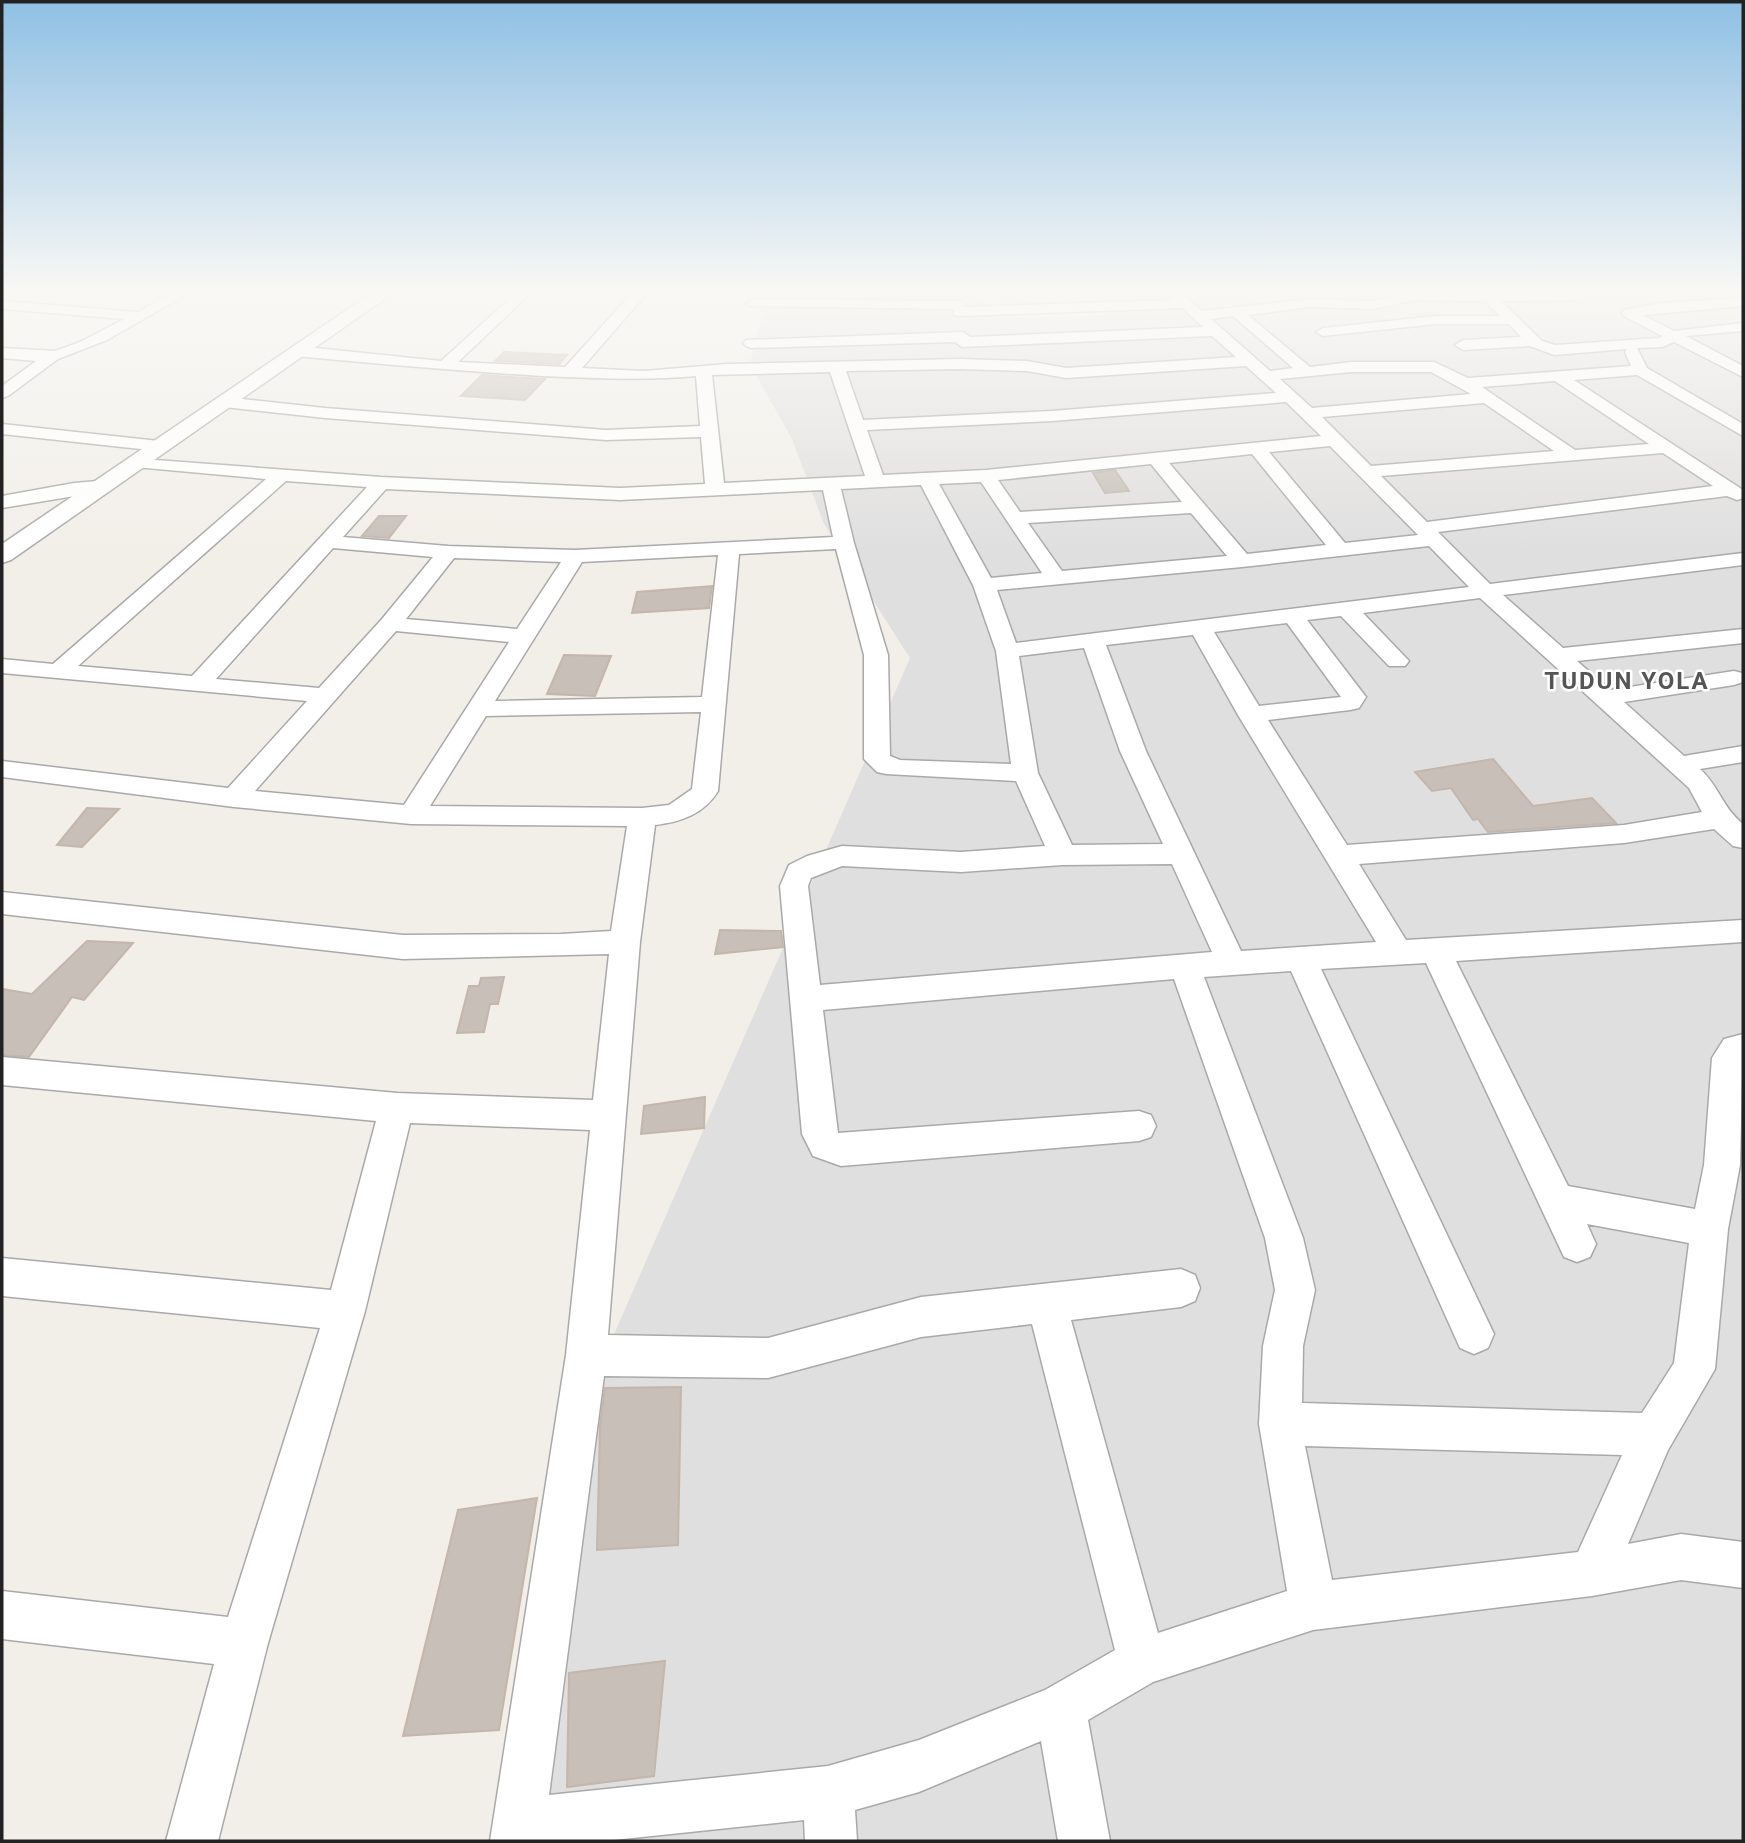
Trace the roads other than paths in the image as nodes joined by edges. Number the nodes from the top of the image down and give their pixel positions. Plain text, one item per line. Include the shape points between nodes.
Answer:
1 (21, 379) edge
2 (256, 379) edge
3 (706, 379) edge
4 (841, 379) edge
5 (1269, 379) edge
6 (1458, 379) edge
7 (1528, 379) edge
8 (1562, 379) edge
9 (1655, 379) edge
10 (1466, 383) junction
11 (2, 393) edge
12 (1290, 397) junction
13 (1485, 398) junction
14 (224, 402) junction
15 (1308, 414) junction
16 (857, 425) junction
17 (2, 429) edge
18 (711, 430) junction
19 (1743, 431) edge
20 (1334, 440) junction
21 (159, 446) junction
22 (1663, 447) junction
23 (1256, 448) junction
24 (1569, 454) junction
25 (1155, 458) junction
26 (135, 462) junction
27 (1366, 472) junction
28 (986, 476) junction
29 (279, 477) junction
30 (926, 477) junction
31 (876, 482) junction
32 (381, 484) junction
33 (831, 485) junction
34 (97, 487) junction
35 (715, 491) junction
36 (1737, 494) edge
37 (2, 502) edge
38 (1196, 507) junction
39 (1014, 518) junction
40 (1428, 534) junction
41 (330, 542) junction
42 (844, 543) junction
43 (1340, 550) junction
44 (729, 551) junction
45 (448, 552) junction
46 (2, 555) edge
47 (575, 556) junction
48 (1743, 559) edge
49 (1242, 561) junction
50 (1055, 577) junction
51 (984, 585) junction
52 (1487, 593) junction
53 (1348, 610) junction
54 (1293, 616) junction
55 (390, 624) junction
56 (1200, 628) junction
57 (526, 636) junction
58 (1743, 636) edge
59 (1093, 640) junction
60 (1690, 643) junction
61 (1007, 650) junction
62 (1557, 656) junction
63 (1398, 661) dead end
64 (2, 666) edge
65 (57, 672) junction
66 (1739, 681) edge
67 (196, 686) junction
68 (326, 696) junction
69 (1605, 698) junction
70 (715, 704) junction
71 (478, 709) junction
72 (1250, 715) junction
73 (1743, 754) edge
74 (1678, 765) junction
75 (2, 769) edge
76 (1025, 773) junction
77 (234, 798) junction
78 (411, 815) junction
79 (642, 817) junction
80 (1718, 819) junction
81 (1743, 839) edge
82 (1180, 854) junction
83 (1063, 855) junction
84 (1341, 855) junction
85 (2, 903) edge
86 (1743, 931) edge
87 (625, 942) junction
88 (1436, 950) junction
89 (1398, 953) junction
90 (1301, 959) junction
91 (1232, 963) junction
92 (1185, 966) junction
93 (806, 999) junction
94 (1743, 1047) edge
95 (2, 1071) edge
96 (397, 1108) junction
97 (610, 1116) junction
98 (1139, 1126) dead end
99 (1556, 1201) junction
100 (1709, 1229) junction
101 (1577, 1244) dead end
102 (2, 1277) edge
103 (1181, 1288) dead end
104 (1047, 1305) junction
105 (345, 1311) junction
106 (1475, 1334) dead end
107 (586, 1355) junction
108 (1280, 1423) junction
109 (1653, 1435) junction
110 (1743, 1565) edge
111 (1592, 1573) junction
112 (1313, 1606) junction
113 (2, 1615) edge
114 (244, 1643) junction
115 (1142, 1662) junction
116 (1061, 1707) junction
117 (828, 1791) junction
118 (517, 1833) edge
119 (192, 1841) edge
120 (831, 1841) edge
121 (1084, 1841) edge

1 - 11 street
2 - 14 street
3 - 18 street
4 - 16 street
5 - 12 street
6 - 10 street
7 - 10 street
8 - 22 street
9 - 19 street
10 - 13 street
12 - 15 street
12 - 16 street via 1052,416
13 - 15 street
13 - 24 street
14 - 18 street via 606,435
14 - 21 street
15 - 20 street
16 - 31 street
17 - 21 street
18 - 35 street
20 - 23 street
20 - 27 street
21 - 26 street
22 - 24 street
22 - 36 street
23 - 25 street
23 - 43 street
24 - 27 street
25 - 28 street
25 - 38 street
26 - 29 street
26 - 34 street
27 - 40 street
28 - 30 street
28 - 39 street
29 - 32 street
29 - 65 street
30 - 31 street
30 - 51 street
31 - 33 street
32 - 35 street via 620,494
32 - 41 street
33 - 35 street
33 - 42 street
34 - 37 street via 76,486 29,500
34 - 46 street
36 - 40 street
38 - 39 street
38 - 49 street
39 - 50 street
40 - 43 street
40 - 52 street
41 - 45 street
41 - 67 street
42 - 44 street
42 - 76 street via 876,654 877,759 900,768
43 - 49 street
44 - 47 street
44 - 70 street
45 - 47 street
45 - 55 street
47 - 57 street
48 - 52 street
49 - 50 street
50 - 51 street
51 - 61 street
52 - 53 street
52 - 62 street
53 - 54 street
53 - 63 street
54 - 56 street
54 - 72 street via 1354,697 1350,704
55 - 57 street
55 - 68 street
56 - 59 street
56 - 72 street
57 - 71 street
58 - 60 street
59 - 61 street
59 - 82 street via 1133,751
60 - 62 street
60 - 66 street
61 - 76 street
62 - 69 street
64 - 65 street
65 - 67 street
66 - 69 street
67 - 68 street
68 - 77 street
69 - 74 street
70 - 71 street
70 - 79 street via 705,791 694,805 678,813
71 - 78 street
72 - 84 street
73 - 74 street
74 - 80 street via 1699,783
75 - 77 street
76 - 83 street
77 - 78 street
78 - 79 street
79 - 87 street
80 - 81 street
80 - 84 street via 1624,834
82 - 83 street
82 - 91 street
83 - 93 street via 961,862 842,856 807,867 799,872 794,886
84 - 89 street
85 - 87 street via 403,947
86 - 88 street
87 - 97 street
88 - 89 street
88 - 99 street
89 - 90 street
90 - 91 street
90 - 106 street
91 - 92 street
92 - 93 street
92 - 108 street via 1284,1238 1295,1290 1283,1346
93 - 98 street via 820,1134 826,1145 841,1150
94 - 100 street via 1728,1058 1722,1165
95 - 96 street
96 - 97 street
96 - 105 street
97 - 107 street
99 - 100 street
99 - 101 street
100 - 109 street via 1694,1369
102 - 105 street
103 - 104 street
104 - 107 street via 921,1317 768,1358
104 - 115 street
105 - 114 street
107 - 118 street
108 - 109 street
108 - 112 street
109 - 111 street
110 - 111 street via 1681,1557
111 - 112 street
112 - 115 street
113 - 114 street
114 - 119 street
115 - 116 street
116 - 117 street via 919,1766
116 - 121 street
117 - 118 street
117 - 120 street

